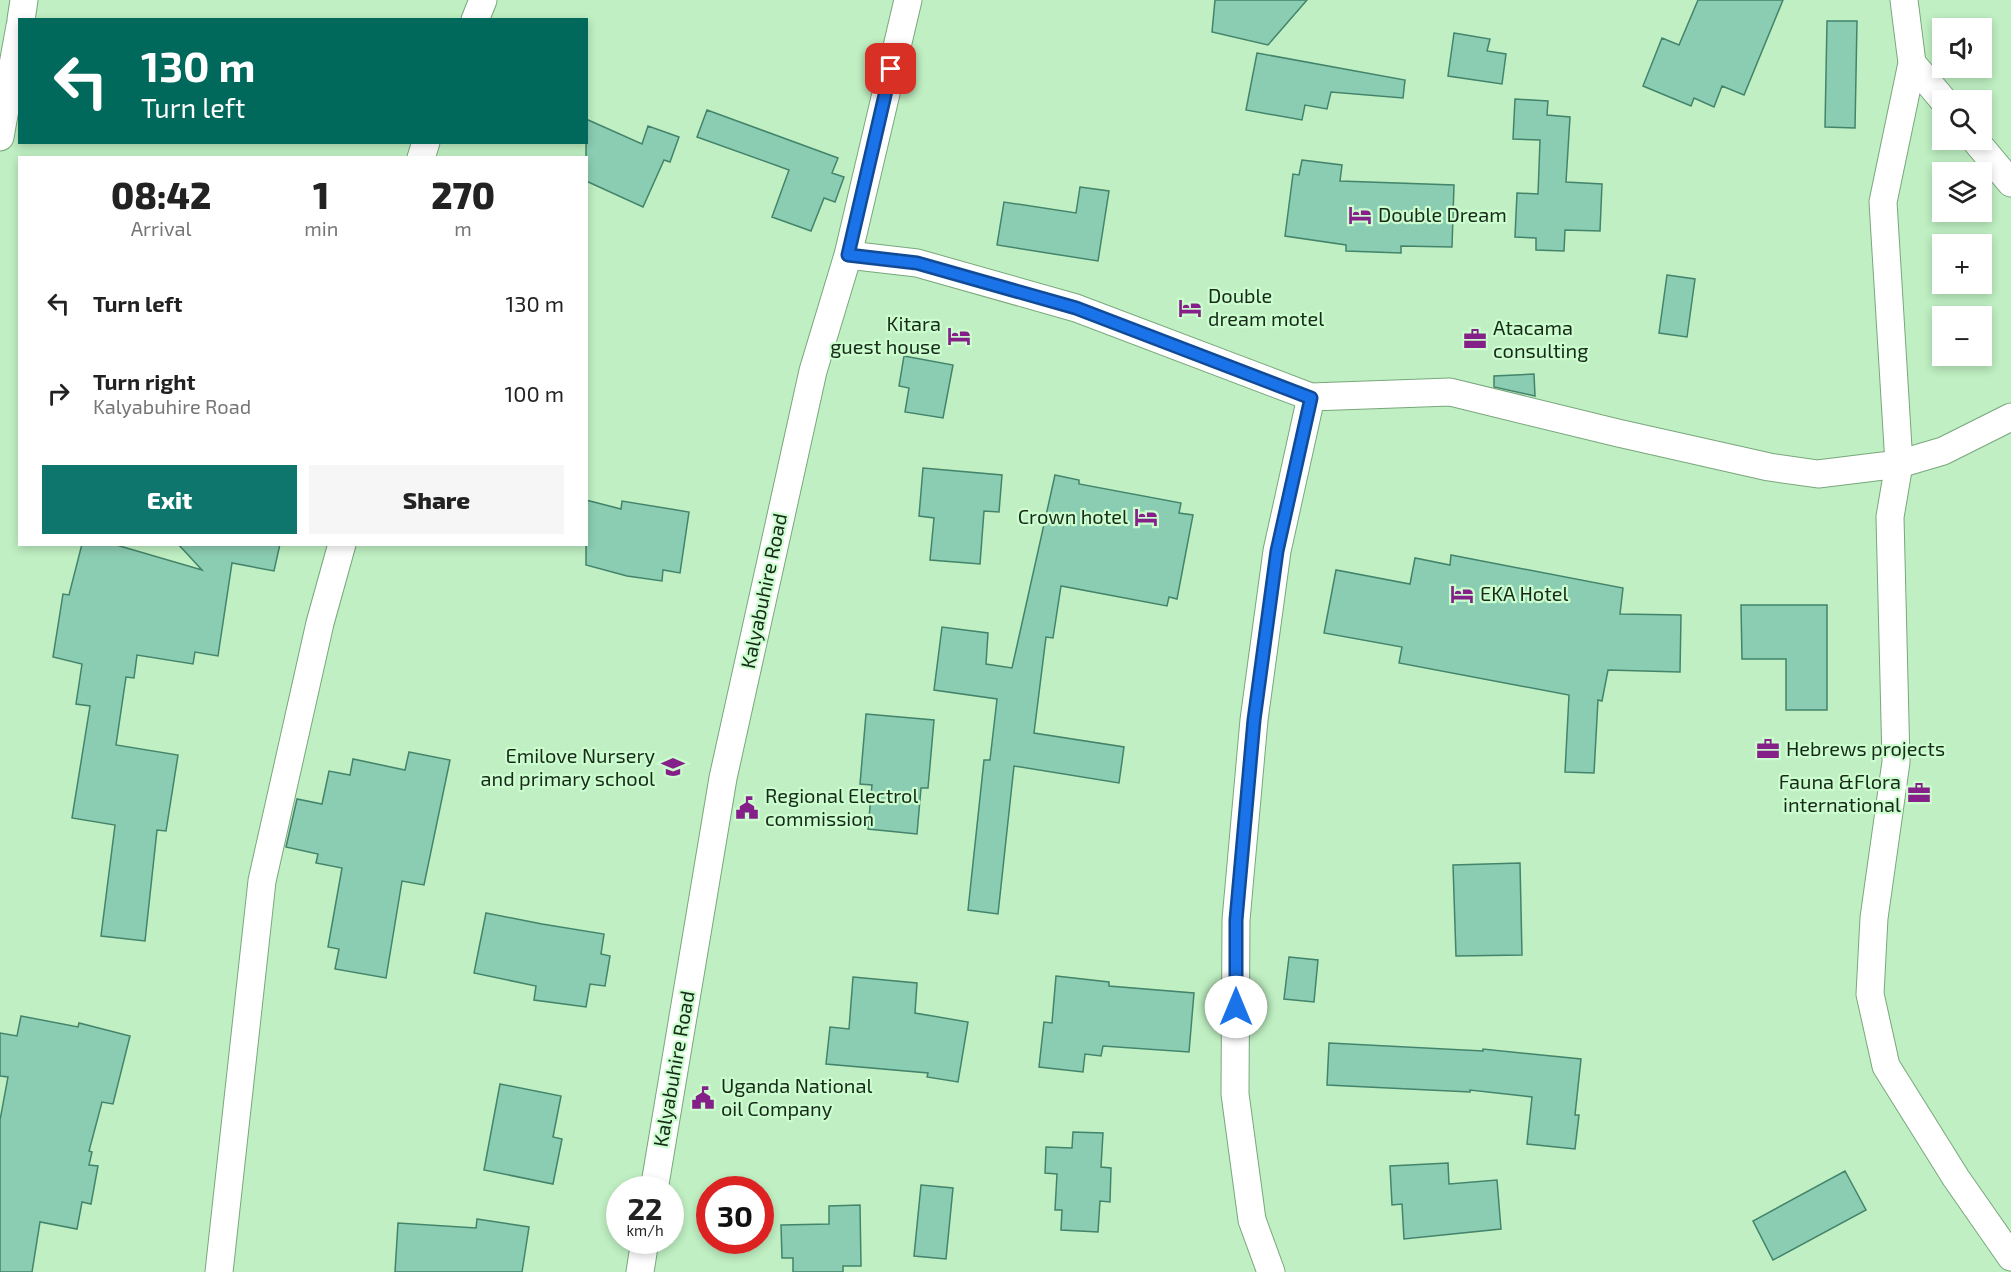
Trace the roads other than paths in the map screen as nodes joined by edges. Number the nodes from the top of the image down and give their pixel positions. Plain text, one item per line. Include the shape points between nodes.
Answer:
1 (24, 0) edge
2 (483, 0) edge
3 (908, 0) edge
4 (1904, 0) edge
5 (21, 18) edge
6 (476, 18) edge
7 (18, 38) edge
8 (1912, 63) junction
9 (1935, 90) edge
10 (0, 137) edge
11 (1983, 150) edge
12 (2011, 183) edge
13 (848, 255) junction
14 (1311, 398) junction
15 (2011, 417) edge
16 (1899, 464) junction
17 (341, 546) edge
18 (656, 1176) edge
19 (643, 1254) edge
20 (2011, 1257) edge
21 (219, 1272) edge
22 (640, 1272) edge
23 (1271, 1272) edge

1 - 5 street
2 - 6 street
3 - 13 street, Kalyabuhire Road
4 - 8 street
7 - 10 street
8 - 9 street
8 - 16 street via 1883,202
11 - 12 street
13 - 14 street via 917,263 1076,308
13 - 18 street, Kalyabuhire Road via 813,371 723,778
14 - 16 street via 1450,392 1769,467 1818,474
14 - 23 street via 1277,551 1254,720 1236,920 1235,1094 1252,1220
15 - 16 street via 1943,451
16 - 20 street via 1890,517 1896,762 1874,918 1870,994 1886,1066
17 - 21 street via 320,623 262,881
19 - 22 street

